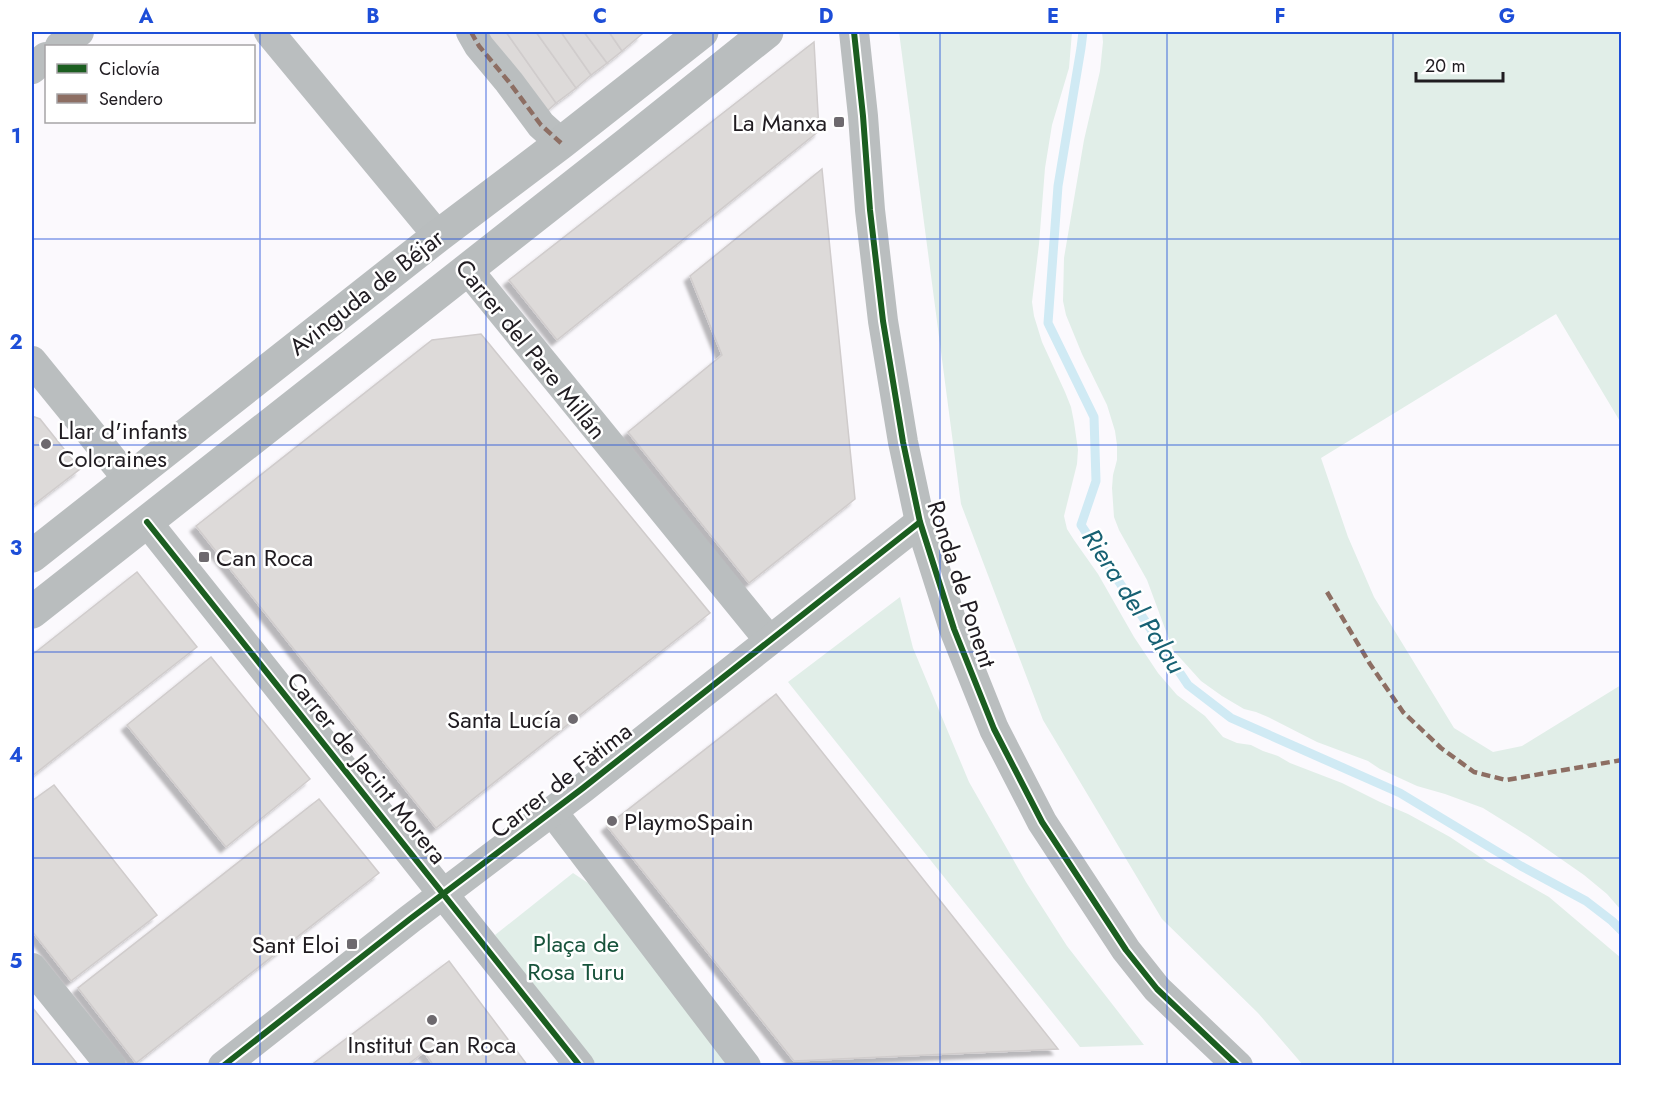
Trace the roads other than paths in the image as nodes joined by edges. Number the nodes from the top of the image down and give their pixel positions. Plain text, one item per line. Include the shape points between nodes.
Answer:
1 (79, 32) edge
2 (269, 32) edge
3 (471, 32) edge
4 (702, 32) edge
5 (727, 32) edge
6 (767, 32) edge
7 (854, 32) edge
8 (61, 45) edge
9 (45, 58) edge
10 (32, 69) edge
11 (561, 143) junction
12 (627, 144) junction
13 (438, 236) junction
14 (467, 269) junction
15 (32, 361) edge
16 (128, 479) junction
17 (147, 522) junction
18 (920, 522) junction
19 (32, 556) edge
20 (32, 612) edge
21 (769, 640) junction
22 (552, 811) junction
23 (444, 893) junction
24 (32, 968) edge
25 (111, 1065) edge
26 (223, 1065) edge
27 (580, 1065) edge
28 (746, 1065) edge
29 (1238, 1065) edge

1 - 8 street
2 - 13 street, Carrer del Pare Millán
3 - 11 street via 541,125
4 - 11 main road, Avinguda de Béjar
5 - 12 main road, Avinguda de Béjar via 725,44 669,87
6 - 12 main road, Avinguda de Béjar
7 - 18 street, Ronda de Ponent via 883,321
9 - 10 street
11 - 13 main road, Avinguda de Béjar
12 - 14 main road, Avinguda de Béjar
13 - 14 main road, Carrer del Pare Millán
13 - 16 main road, Avinguda de Béjar
14 - 17 main road, Avinguda de Béjar
14 - 21 street, Carrer del Pare Millán
15 - 16 street
16 - 19 main road, Avinguda de Béjar
17 - 20 main road, Avinguda de Béjar
17 - 23 street, Carrer de Jacint Morera
18 - 21 street, Carrer de Fàtima
18 - 29 street, Ronda de Ponent via 954,629 994,729 1042,822 1132,958 1157,988
21 - 22 street, Carrer de Fàtima
22 - 23 street, Carrer de Fàtima
22 - 28 street
23 - 26 street, Carrer de Fàtima
23 - 27 street, Carrer de Jacint Morera
24 - 25 street

